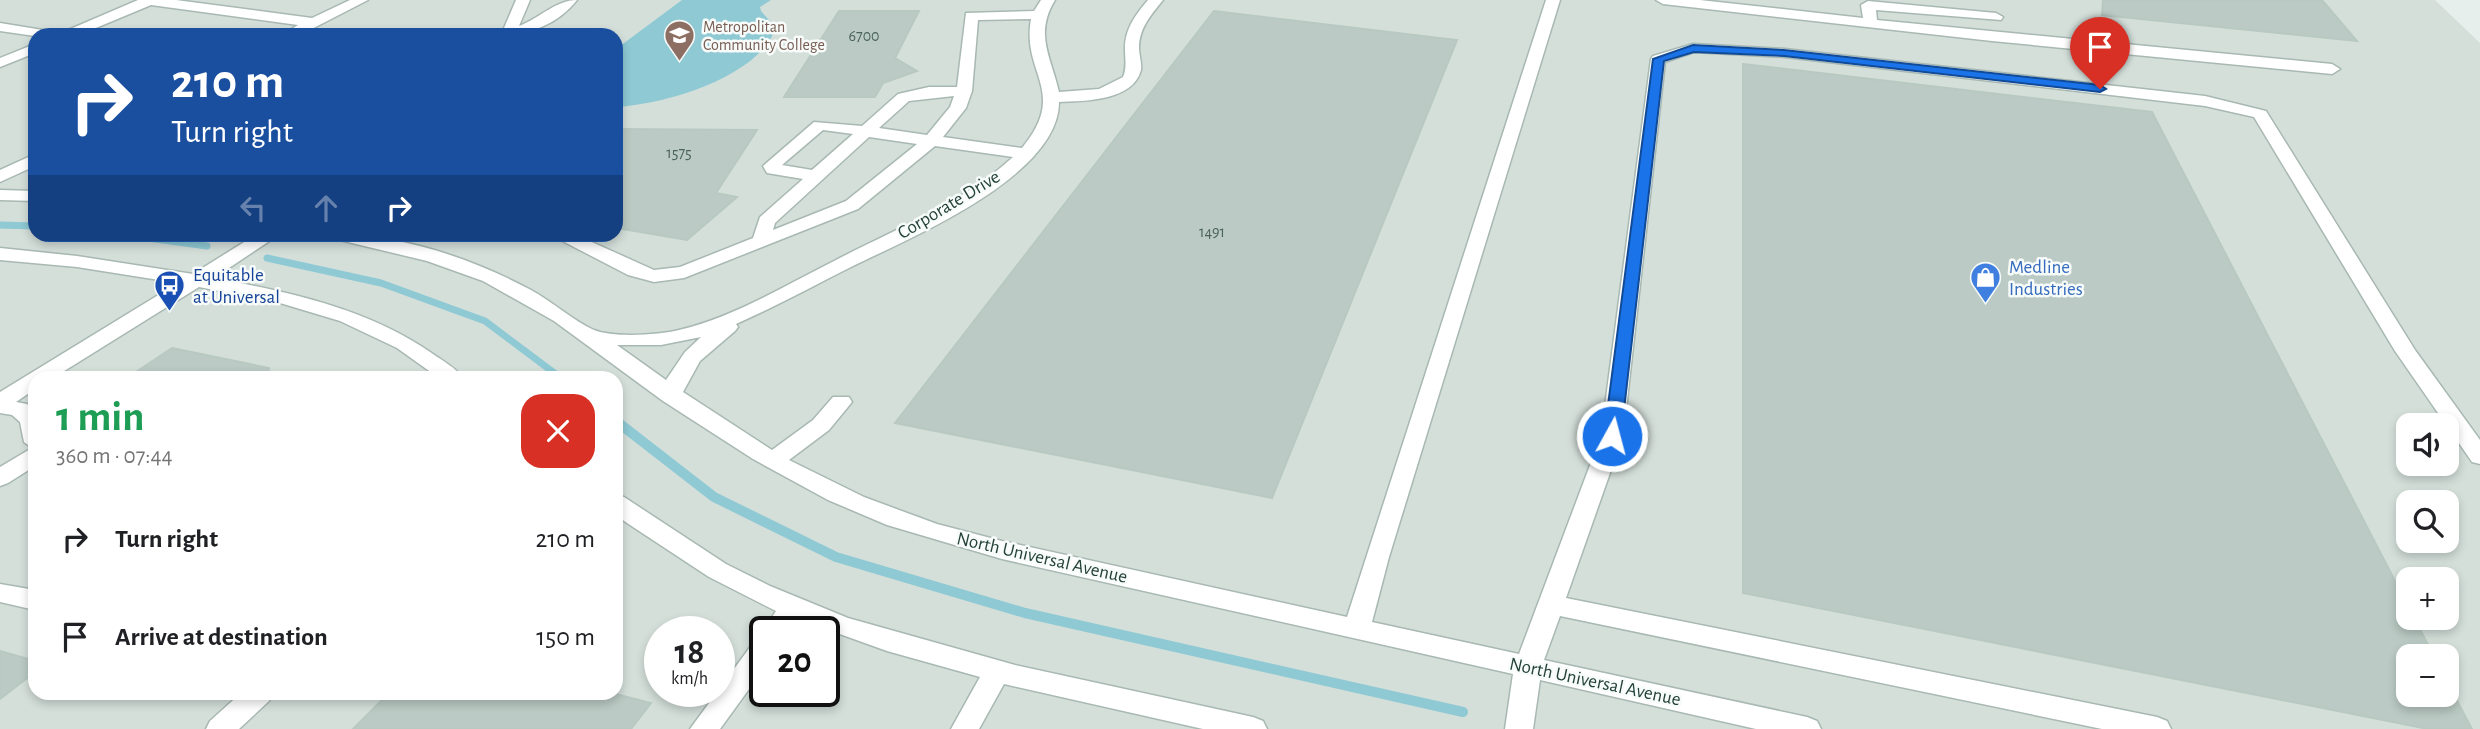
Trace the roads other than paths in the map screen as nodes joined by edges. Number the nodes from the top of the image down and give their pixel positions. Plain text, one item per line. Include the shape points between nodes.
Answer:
1 (149, 0) edge
2 (361, 0) edge
3 (523, 0) edge
4 (570, 0) edge
5 (1048, 0) edge
6 (1156, 0) edge
7 (1553, 0) edge
8 (1663, 0) edge
9 (1708, 0) edge
10 (1733, 2) dead end
11 (1786, 2) dead end
12 (1827, 7) dead end
13 (1807, 11) junction
14 (1038, 15) junction
15 (1996, 18) dead end
16 (314, 23) junction
17 (1871, 24) junction
18 (0, 27) edge
19 (83, 28) edge
20 (304, 28) edge
21 (511, 28) edge
22 (527, 28) edge
23 (19, 30) junction
24 (28, 31) edge
25 (0, 37) edge
26 (28, 51) edge
27 (0, 63) edge
28 (2332, 69) dead end
29 (964, 91) junction
30 (1054, 97) junction
31 (866, 131) junction
32 (932, 140) junction
33 (1027, 154) junction
34 (28, 163) edge
35 (816, 176) junction
36 (0, 177) edge
37 (0, 195) edge
38 (28, 196) edge
39 (258, 242) edge
40 (372, 242) edge
41 (575, 242) edge
42 (761, 242) junction
43 (10, 254) edge
44 (0, 268) edge
45 (195, 280) junction
46 (756, 308) junction
47 (586, 335) junction
48 (49, 371) edge
49 (442, 371) edge
50 (28, 385) edge
51 (671, 396) junction
52 (841, 402) dead end
53 (0, 404) edge
54 (28, 416) edge
55 (2480, 457) edge
56 (28, 460) edge
57 (773, 461) junction
58 (0, 478) edge
59 (623, 508) edge
60 (0, 593) edge
61 (28, 599) edge
62 (1550, 604) junction
63 (793, 607) junction
64 (787, 616) edge
65 (1357, 629) junction
66 (1528, 667) junction
67 (749, 668) edge
68 (998, 670) junction
69 (251, 700) edge
70 (220, 729) edge
71 (704, 729) edge
72 (965, 729) edge
73 (1253, 729) edge
74 (1519, 729) edge
75 (1807, 729) edge
76 (2157, 729) edge

1 - 16 street
1 - 19 street
2 - 16 street
3 - 21 street
4 - 22 street via 557,14
5 - 14 street
6 - 30 street via 1137,27 1133,72 1127,81 1101,94
7 - 65 street
8 - 13 street
9 - 10 street
11 - 13 street
12 - 13 street
13 - 17 street
14 - 29 street via 971,16
14 - 30 street via 1035,33
15 - 17 street via 1868,5
16 - 20 street
17 - 28 street
18 - 23 street
23 - 24 street
23 - 25 street
26 - 27 street
29 - 31 street via 904,97
29 - 32 street via 958,108
30 - 33 street, Corporate Drive via 1046,129
31 - 32 street
31 - 35 street
31 - 35 street via 820,125 771,166
32 - 33 street
32 - 42 street via 852,205
33 - 46 street, Corporate Drive via 979,191 933,218
34 - 36 street
35 - 42 street via 766,221
37 - 38 street
39 - 45 street
40 - 47 street, North Universal Avenue via 488,276
41 - 42 street via 654,276 684,272
43 - 44 street
43 - 45 street
45 - 48 street
45 - 49 street via 349,318 403,343
46 - 47 street, Corporate Drive via 684,335 660,339 624,341
46 - 51 street, Corporate Drive via 713,336 694,355 676,377
47 - 51 street, North Universal Avenue
50 - 53 street
51 - 57 street, North Universal Avenue
52 - 57 street via 821,425
53 - 54 street
55 - 62 street via 2404,351 2260,114 2205,101 2137,93 1784,53 1693,48 1658,59 1612,436
56 - 58 street
57 - 65 street, North Universal Avenue via 914,526
59 - 63 street via 706,565
60 - 61 street
62 - 66 street
62 - 76 street
63 - 64 street
63 - 68 street via 880,638
65 - 66 street, North Universal Avenue
66 - 74 street
66 - 75 street, North Universal Avenue
67 - 71 street
68 - 72 street
68 - 73 street
69 - 70 street

